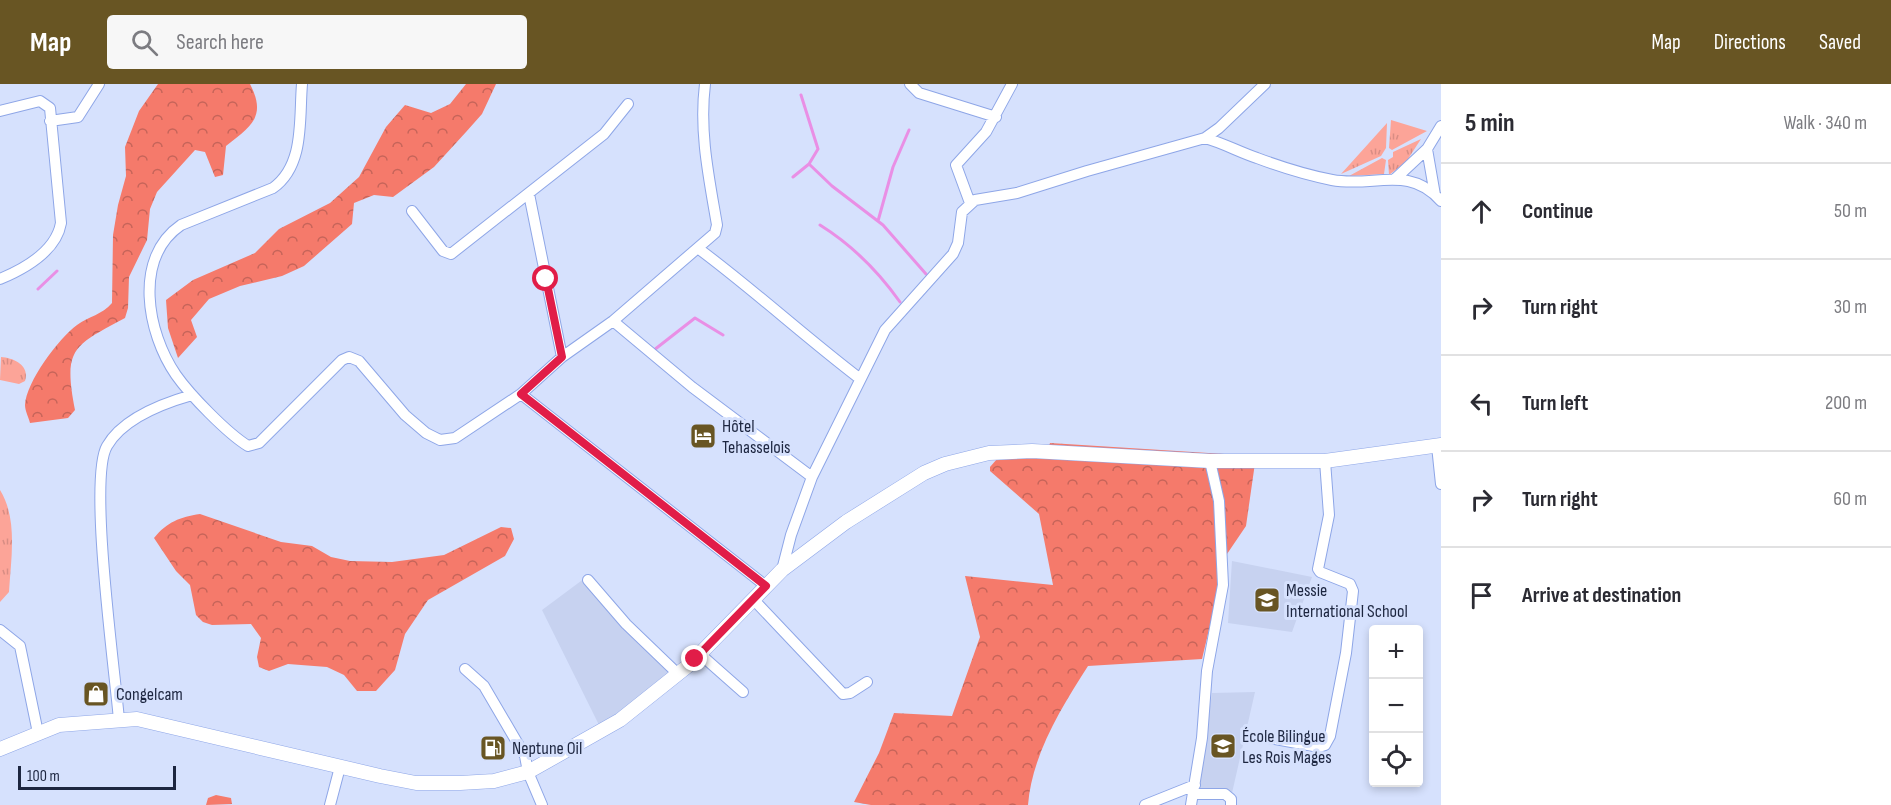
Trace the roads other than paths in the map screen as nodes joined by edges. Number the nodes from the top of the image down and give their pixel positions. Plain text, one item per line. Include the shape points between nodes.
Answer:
1 (99, 84) edge
2 (302, 84) edge
3 (705, 84) edge
4 (910, 84) edge
5 (1012, 84) edge
6 (1265, 84) edge
7 (628, 104) dead end
8 (0, 111) edge
9 (996, 117) junction
10 (50, 121) junction
11 (1441, 126) edge
12 (1205, 138) junction
13 (1427, 149) junction
14 (1396, 178) junction
15 (529, 194) junction
16 (1438, 198) edge
17 (970, 203) junction
18 (412, 211) dead end
19 (699, 249) junction
20 (0, 279) edge
21 (613, 321) junction
22 (562, 357) junction
23 (859, 378) junction
24 (521, 394) junction
25 (192, 395) junction
26 (1439, 445) edge
27 (1325, 460) junction
28 (1210, 461) junction
29 (812, 477) junction
30 (1441, 484) edge
31 (782, 570) junction
32 (588, 580) dead end
33 (766, 586) junction
34 (753, 599) junction
35 (0, 630) edge
36 (700, 654) junction
37 (465, 669) dead end
38 (678, 674) junction
39 (867, 682) dead end
40 (743, 692) dead end
41 (119, 720) junction
42 (38, 733) junction
43 (1269, 738) dead end
44 (0, 749) edge
45 (340, 767) junction
46 (528, 772) junction
47 (1193, 795) edge
48 (330, 805) edge
49 (542, 805) edge
50 (1145, 805) edge
51 (1231, 805) edge

1 - 10 street via 78,117
2 - 25 street via 297,155 282,182 181,225 157,250 149,289 153,316 169,362
3 - 19 street via 705,153 717,225 716,233
4 - 9 street via 919,93
5 - 9 street
6 - 12 street
7 - 15 street via 604,134
8 - 10 street via 40,101 50,108
9 - 17 street via 956,165
10 - 20 street via 59,232 50,246 20,271
11 - 13 street
12 - 14 street via 1256,158 1333,180
12 - 17 street via 1017,194
13 - 14 street
13 - 16 street
14 - 16 street via 1416,183
15 - 18 street via 450,254 443,251
15 - 22 street
17 - 23 street via 962,212 953,254 890,322
19 - 21 street
19 - 23 street
21 - 22 street
21 - 29 street via 692,387
22 - 24 street
23 - 29 street
24 - 25 street via 455,438 440,440 405,416 359,361 349,357 253,446 243,443
24 - 33 street
25 - 41 street via 144,413 116,436 104,453 99,497
26 - 27 main road
26 - 30 street
27 - 28 main road
27 - 43 street via 1329,515 1318,568 1353,587 1346,653 1330,736 1325,745 1318,747
28 - 31 main road via 1032,451 981,455 945,464 846,522
28 - 47 street via 1219,501 1223,585 1207,671
29 - 31 street
31 - 33 main road
32 - 38 street
33 - 34 main road
34 - 36 main road
34 - 39 street via 843,694
35 - 42 street via 20,646
36 - 38 main road
36 - 40 street
37 - 46 street via 490,695 525,756
38 - 46 main road via 620,720
41 - 42 main road via 59,725
41 - 45 main road via 157,722
42 - 44 main road
45 - 46 main road via 416,783 494,781
45 - 48 street
46 - 49 street
47 - 50 street
47 - 51 street via 1225,794

